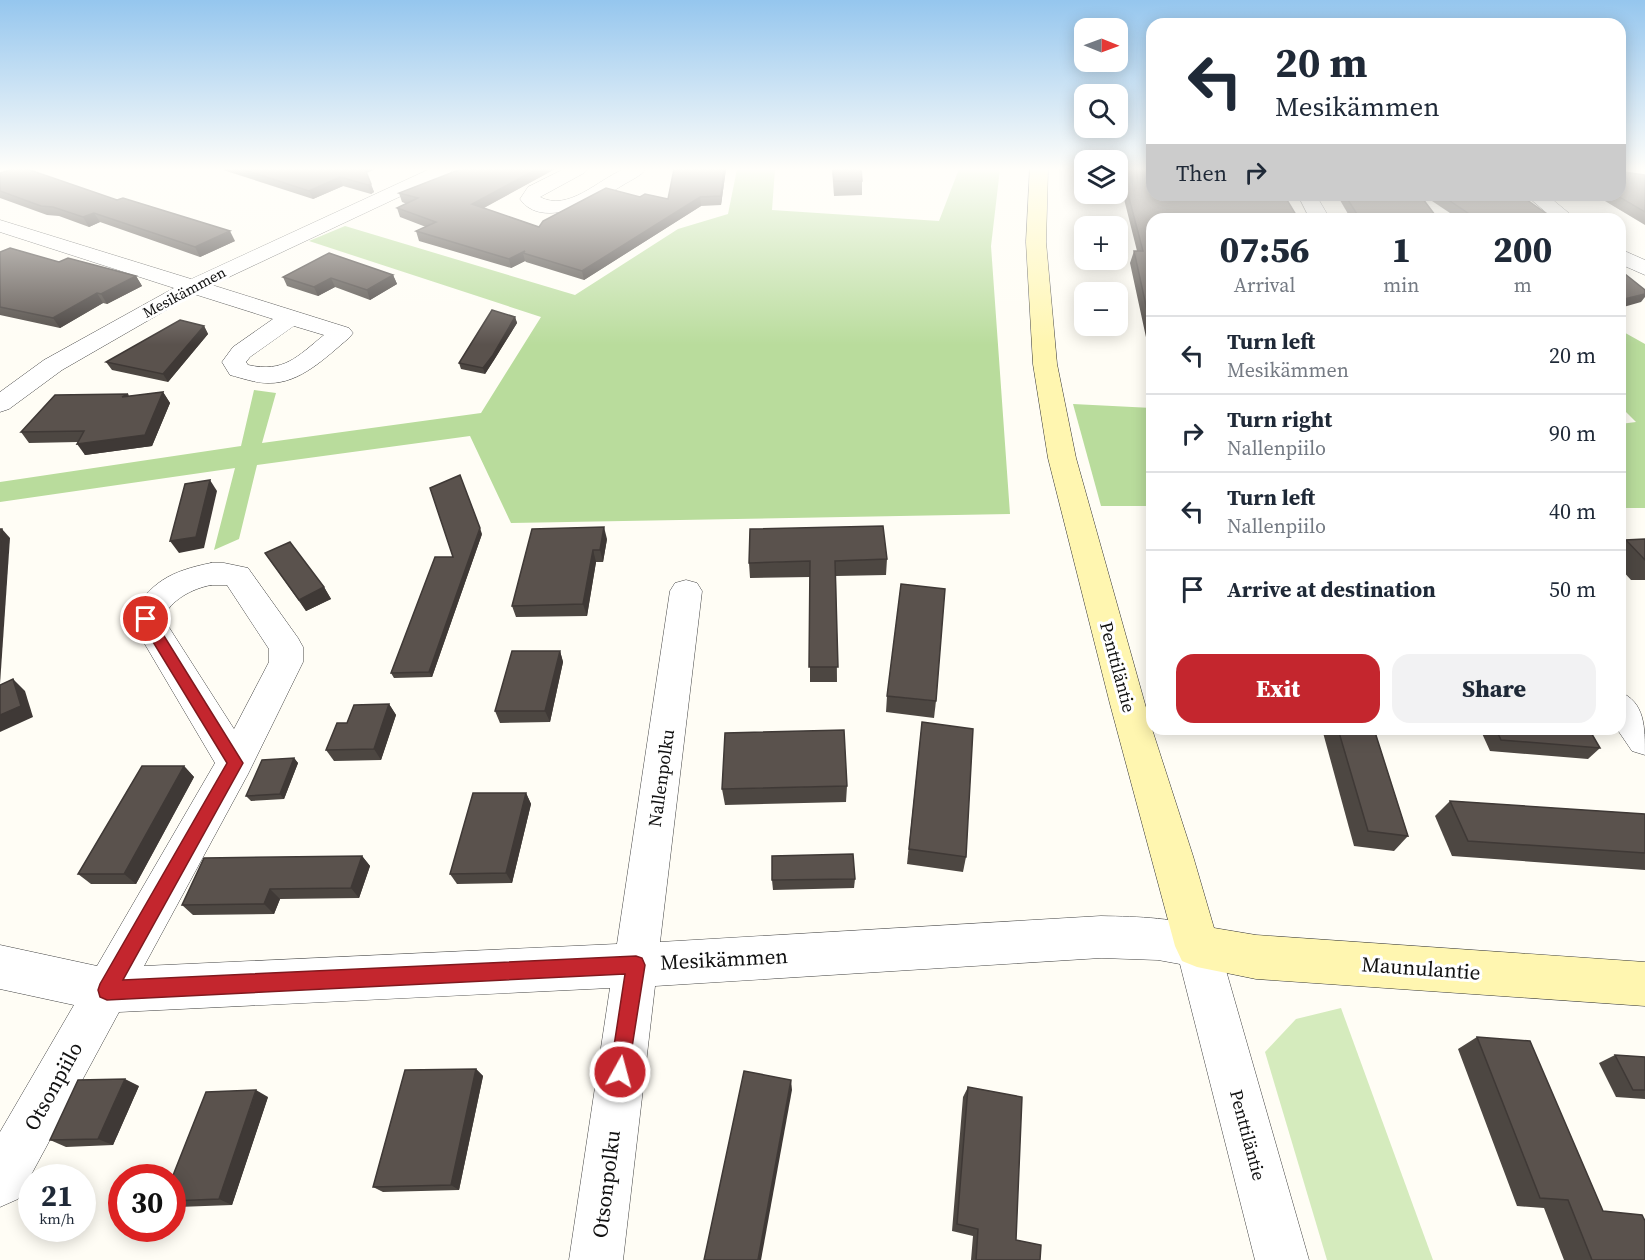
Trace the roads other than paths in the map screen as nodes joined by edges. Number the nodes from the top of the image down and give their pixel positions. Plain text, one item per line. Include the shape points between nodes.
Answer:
1 (5, 228) edge
2 (317, 228) edge
3 (1037, 228) edge
4 (0, 244) edge
5 (61, 246) junction
6 (1626, 258) edge
7 (1645, 269) edge
8 (191, 287) junction
9 (291, 317) dead end
10 (0, 404) edge
11 (686, 591) dead end
12 (1626, 714) edge
13 (1645, 740) edge
14 (235, 763) junction
15 (1197, 946) junction
16 (636, 965) junction
17 (0, 967) edge
18 (1645, 984) edge
19 (107, 990) junction
20 (0, 1181) edge
21 (597, 1260) edge
22 (1282, 1260) edge

1 - 5 street
2 - 8 street, Mesikämmen
3 - 15 street, Penttiläntie via 1045,364 1062,458
4 - 5 street
5 - 8 street
6 - 7 street
8 - 9 street
8 - 10 street, Mesikämmen via 53,365
11 - 16 street, Nallenpolku
12 - 13 street
14 - 14 street, Otsonpiilo via 280,676 286,662 286,647 237,576 222,572 206,574 162,593 150,606 146,619
14 - 19 street, Otsonpiilo
15 - 16 street, Mesikämmen via 1101,936
15 - 18 street, Maunulantie via 1256,957
15 - 22 street, Penttiläntie
16 - 19 street, Mesikämmen
16 - 21 street, Otsonpolku
17 - 19 street, Mesikämmen
19 - 20 street, Otsonpiilo

